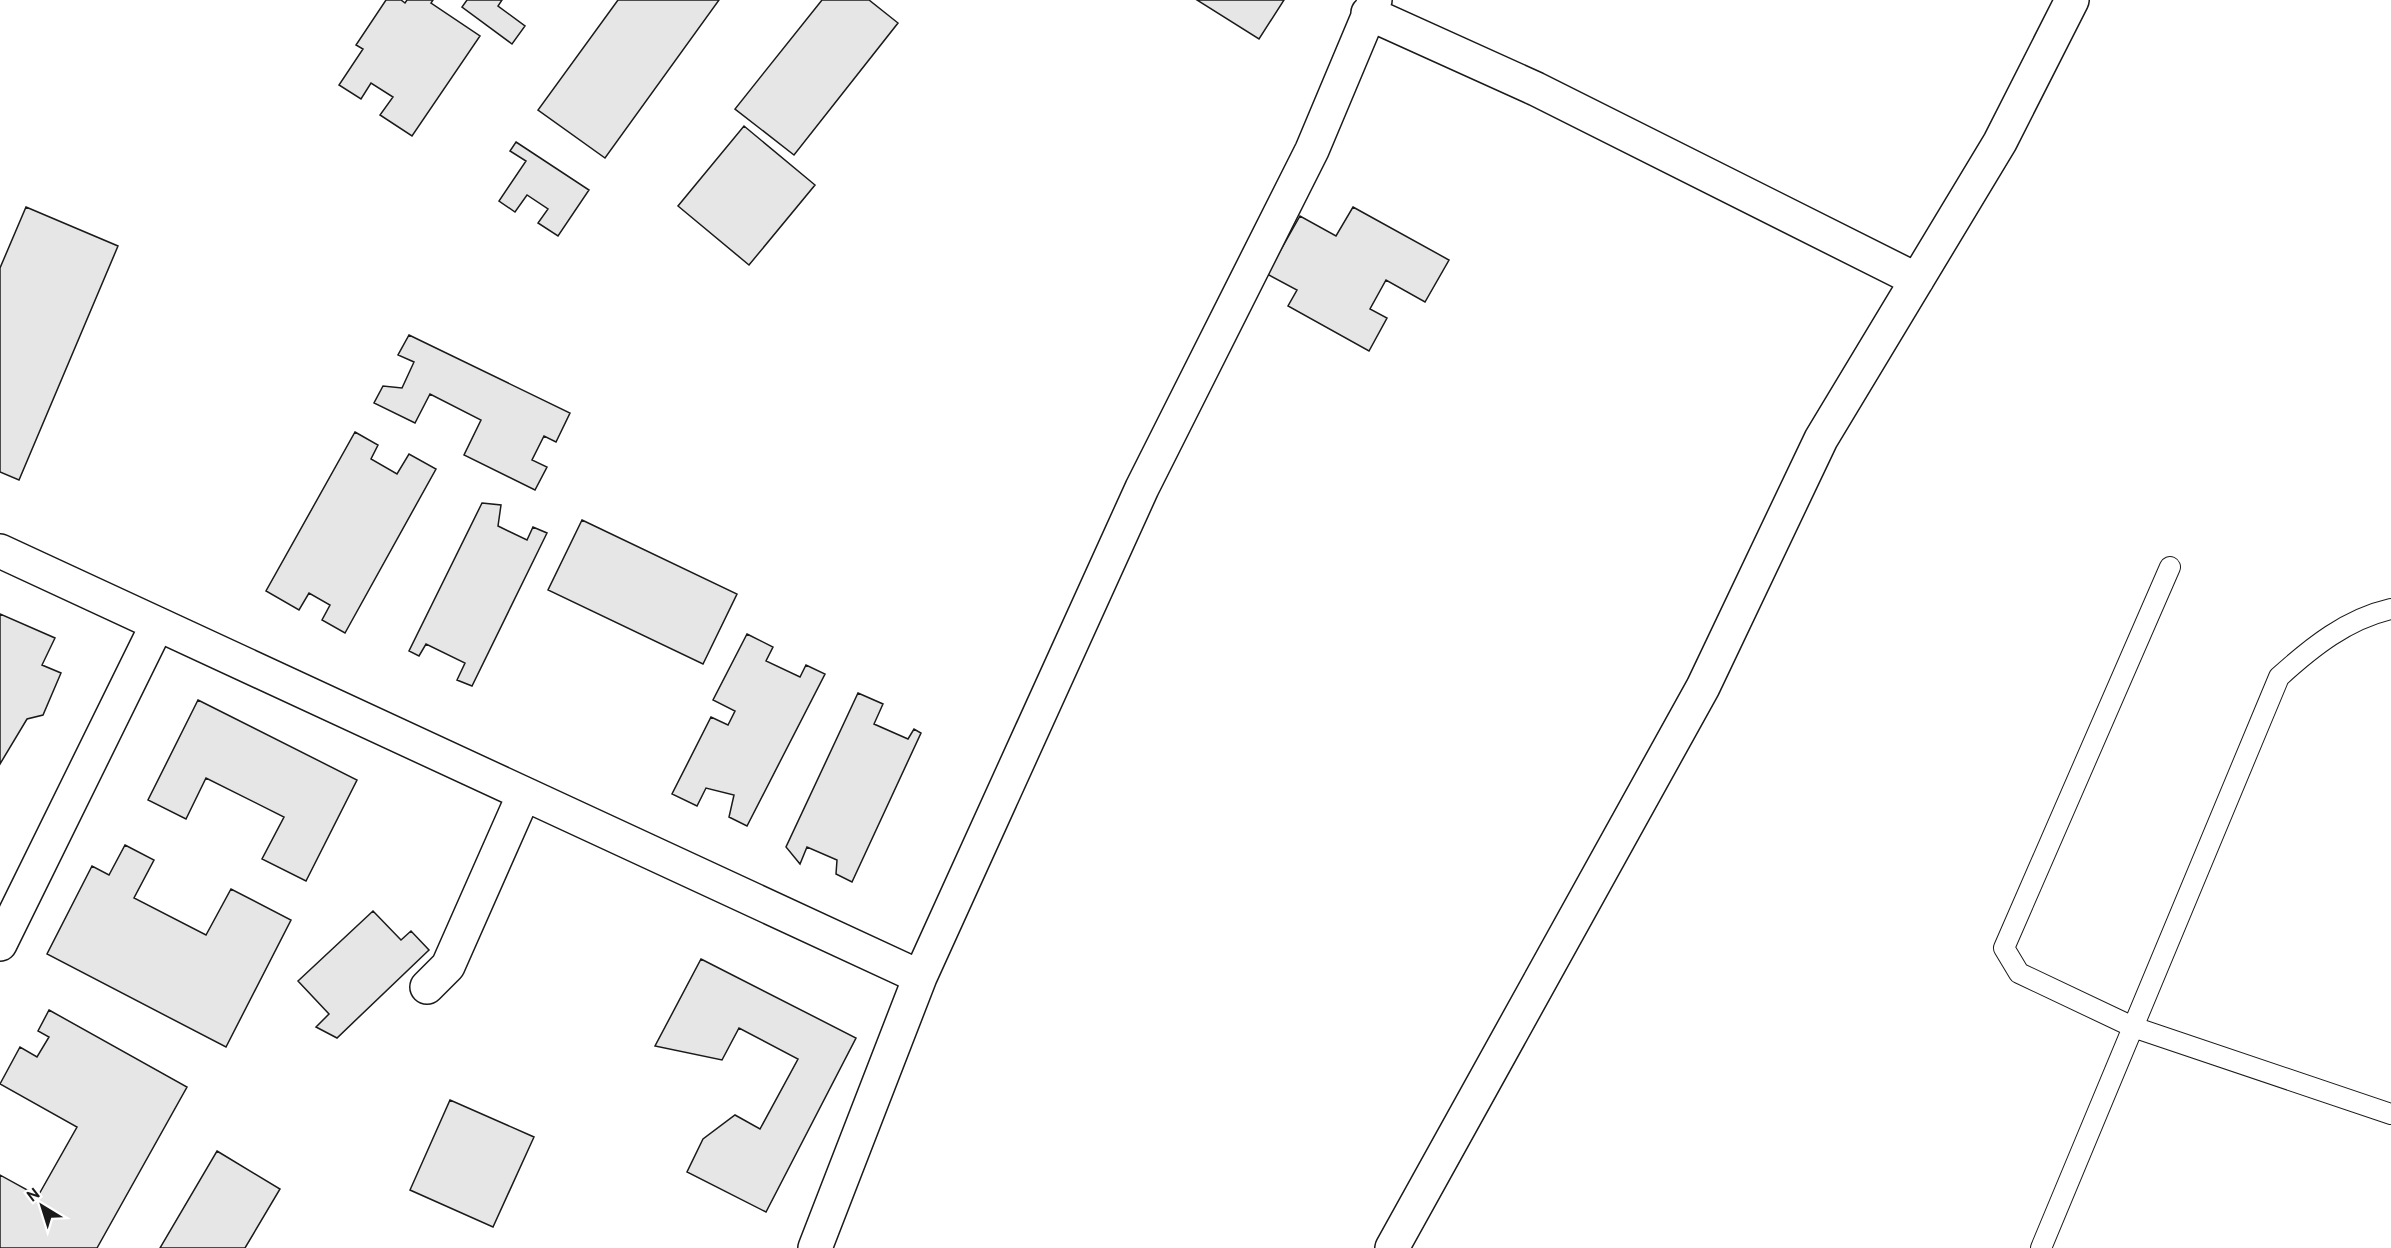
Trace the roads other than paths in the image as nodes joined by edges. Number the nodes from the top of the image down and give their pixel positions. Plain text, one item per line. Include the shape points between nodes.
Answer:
1 (2072, 0) edge
2 (1371, 7) edge
3 (1917, 280) junction
4 (0, 551) edge
5 (2170, 567) dead end
6 (2391, 609) edge
7 (157, 625) junction
8 (524, 794) junction
9 (0, 944) edge
10 (920, 977) junction
11 (427, 987) dead end
12 (2133, 1027) junction
13 (2391, 1114) edge
14 (815, 1248) edge
15 (1392, 1248) edge
16 (2041, 1248) edge

1 - 3 street via 2000,142
2 - 3 street
2 - 10 street via 1312,150 1142,488
3 - 15 street via 1821,439 1703,687
4 - 7 street
5 - 12 lane via 2004,948 2019,973
6 - 12 lane via 2364,615 2312,647 2279,677
7 - 8 street
7 - 9 street
8 - 10 street
8 - 11 street via 448,966
10 - 14 street
12 - 13 lane
12 - 16 lane

